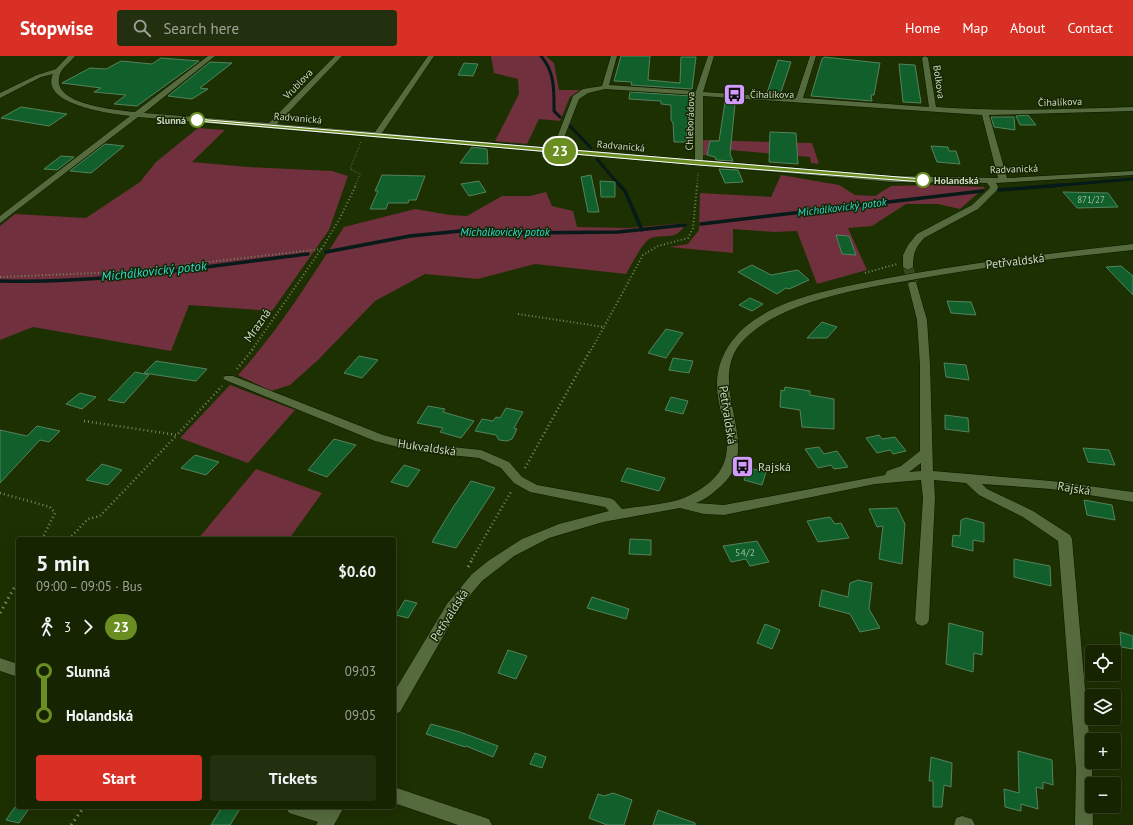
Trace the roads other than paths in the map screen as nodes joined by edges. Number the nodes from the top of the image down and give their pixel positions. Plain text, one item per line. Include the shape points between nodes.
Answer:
1 (72, 56) edge
2 (212, 56) edge
3 (339, 56) edge
4 (431, 56) edge
5 (614, 56) edge
6 (711, 56) edge
7 (814, 56) edge
8 (925, 58) dead end
9 (56, 71) junction
10 (605, 87) junction
11 (699, 94) junction
12 (0, 96) edge
13 (799, 101) junction
14 (932, 109) junction
15 (1133, 110) edge
16 (985, 113) junction
17 (138, 115) junction
18 (271, 126) junction
19 (377, 136) junction
20 (555, 151) junction
21 (699, 163) junction
22 (1133, 173) edge
23 (1003, 180) junction
24 (990, 181) junction
25 (0, 220) edge
26 (1133, 247) edge
27 (908, 266) tunnel mouth
28 (913, 284) tunnel mouth
29 (229, 378) road end
30 (927, 452) junction
31 (927, 475) junction
32 (969, 478) junction
33 (875, 480) junction
34 (1133, 497) edge
35 (682, 504) junction
36 (619, 514) junction
37 (922, 620) dead end
38 (0, 664) edge
39 (16, 670) edge
40 (396, 703) edge
41 (396, 796) edge
42 (303, 809) edge
43 (330, 816) edge
44 (483, 825) edge
45 (1084, 825) edge

1 - 9 street
2 - 17 street
3 - 18 street, Vrublova
4 - 19 street
5 - 10 street
6 - 11 street, Chleborádova
7 - 13 street
8 - 14 street, Bolkova
9 - 12 street via 39,76
9 - 17 street, Radvanická via 56,86 74,102 104,111
10 - 11 street, Čihalíkova
10 - 20 street, Čihalíkova via 586,91 576,98
11 - 13 street, Čihalíkova
11 - 21 street, Chleborádova
13 - 14 street, Čihalíkova
14 - 16 street, Čihalíkova
15 - 16 street, Čihalíkova
16 - 23 street
17 - 18 street, Radvanická
17 - 25 street
18 - 19 street, Radvanická
19 - 20 street, Radvanická
20 - 21 street, Radvanická
21 - 24 street, Radvanická via 892,179
22 - 23 street, Radvanická
23 - 24 street, Radvanická
24 - 27 street via 994,187 976,207 922,234 914,242 909,251
26 - 35 street, Petřvaldská via 982,265 902,278 830,294 772,314 754,325 731,350 722,376 733,444 734,456 731,464 725,476 708,490
28 - 30 street via 922,320
29 - 36 street, Hukvaldská via 379,438 413,447 481,454 505,465 518,480 534,489 609,504
30 - 31 street
30 - 33 street via 905,469
31 - 32 street, Rajská
31 - 33 street, Rajská
31 - 37 street via 929,498
32 - 34 street, Rajská via 1051,485
32 - 45 street via 983,492 1028,514 1065,539 1084,769
33 - 35 street, Rajská via 724,510
35 - 36 street, Petřvaldská
36 - 40 street, Petřvaldská via 578,523 539,536 491,565 461,595
38 - 39 street
41 - 44 street
42 - 43 street

